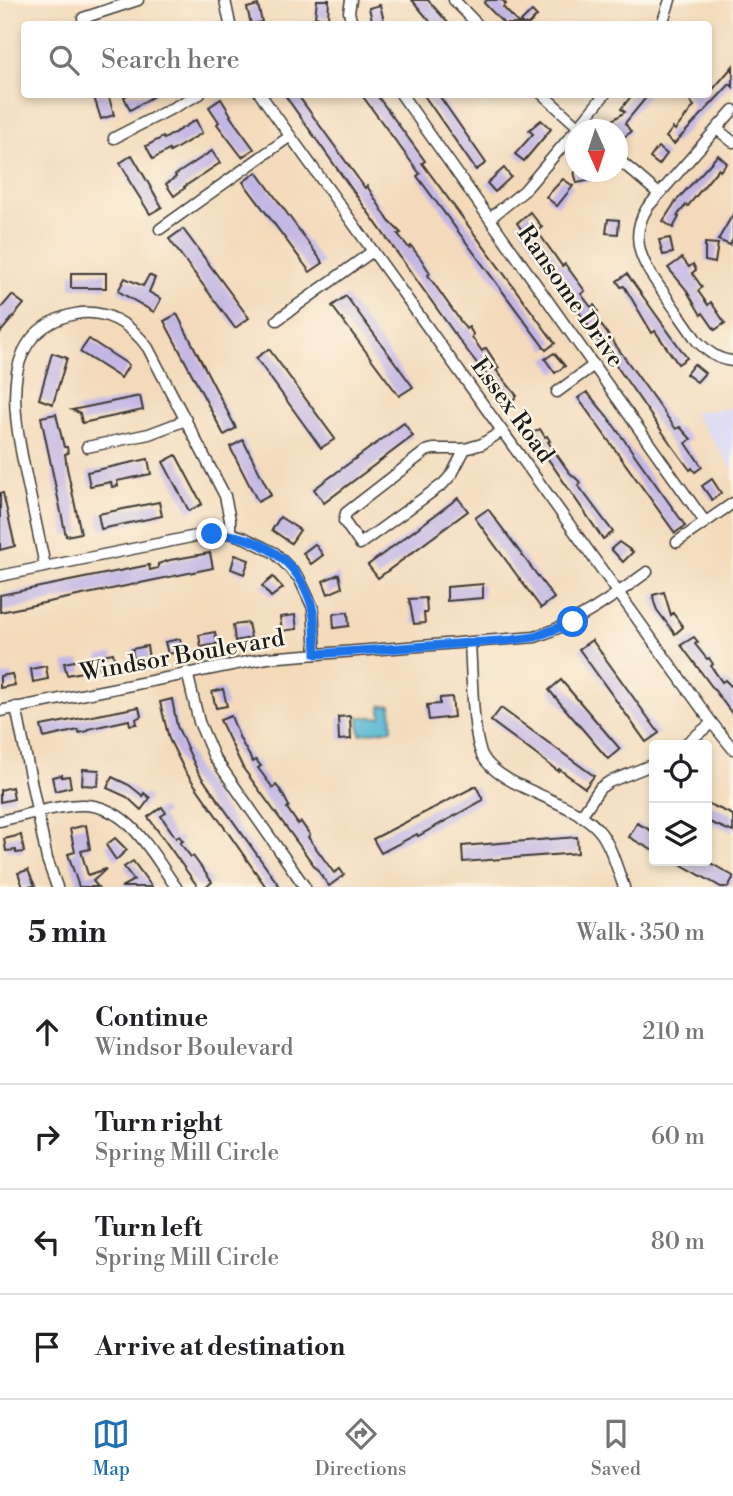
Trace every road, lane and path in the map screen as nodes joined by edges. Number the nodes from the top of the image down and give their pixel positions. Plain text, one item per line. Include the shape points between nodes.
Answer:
1 (138, 0) edge
2 (225, 0) edge
3 (351, 0) edge
4 (454, 0) edge
5 (670, 0) edge
6 (83, 18) dead end
7 (229, 21) edge
8 (351, 21) edge
9 (474, 21) edge
10 (663, 21) edge
11 (192, 98) edge
12 (263, 98) edge
13 (404, 98) edge
14 (546, 98) edge
15 (602, 98) edge
16 (733, 110) edge
17 (568, 119) edge
18 (586, 119) edge
19 (717, 128) junction
20 (289, 137) junction
21 (114, 138) dead end
22 (733, 142) edge
23 (565, 144) edge
24 (628, 168) edge
25 (659, 194) junction
26 (490, 218) junction
27 (160, 229) dead end
28 (373, 251) junction
29 (276, 320) dead end
30 (733, 361) edge
31 (594, 365) junction
32 (557, 392) dead end
33 (186, 420) junction
34 (502, 431) junction
35 (87, 447) dead end
36 (465, 449) junction
37 (733, 503) edge
38 (705, 522) junction
39 (230, 533) junction
40 (677, 542) dead end
41 (45, 566) junction
42 (647, 572) dead end
43 (0, 576) edge
44 (618, 593) junction
45 (470, 643) junction
46 (316, 654) junction
47 (187, 672) junction
48 (16, 707) junction
49 (0, 711) edge
50 (712, 723) junction
51 (690, 740) edge
52 (733, 749) edge
53 (649, 766) edge
54 (37, 813) junction
55 (581, 816) junction
56 (0, 821) edge
57 (57, 887) edge
58 (176, 887) edge
59 (305, 887) edge
60 (624, 887) edge

1 - 6 street
2 - 7 street
3 - 8 street
4 - 9 street
5 - 10 street
11 - 21 street
12 - 20 street, Essex Road
13 - 26 street, Ransome Drive
14 - 17 street
15 - 18 street
16 - 19 street
19 - 22 street
19 - 25 street
20 - 27 street
20 - 28 street, Essex Road
23 - 26 street via 524,191
24 - 25 street
25 - 30 street via 640,223 639,254 697,341 717,358
26 - 31 street, Ransome Drive
28 - 29 street
28 - 34 street, Essex Road
31 - 32 street
31 - 38 street, Ransome Drive
33 - 35 street
33 - 39 street via 225,496
33 - 41 street via 148,348 122,323 81,313 52,321 29,338 13,367 10,394
34 - 36 street
34 - 44 street, Essex Road
36 - 36 street via 448,480 360,544 344,521 346,513 426,451
37 - 38 street
38 - 40 street
39 - 41 street
39 - 46 street via 275,553 299,578 313,608
41 - 43 street
42 - 44 street, Windsor Boulevard
44 - 45 street, Windsor Boulevard via 553,631
44 - 50 street, Essex Road
45 - 46 street, Windsor Boulevard
45 - 55 street via 482,756 500,774
46 - 47 street, Windsor Boulevard
47 - 48 street, Windsor Boulevard
47 - 59 street via 199,722 214,757
48 - 49 street, Windsor Boulevard
48 - 54 street
50 - 51 street
50 - 52 street, Essex Road
53 - 55 street via 600,788
54 - 56 street
54 - 57 street
54 - 58 street via 82,805 119,815
55 - 60 street via 608,843

